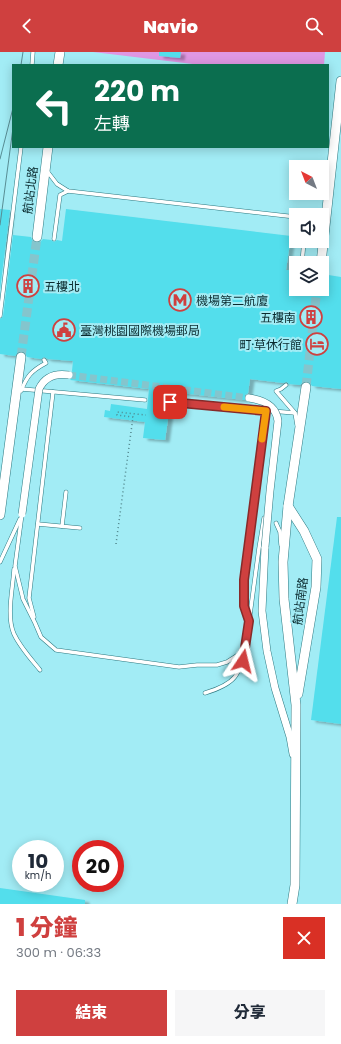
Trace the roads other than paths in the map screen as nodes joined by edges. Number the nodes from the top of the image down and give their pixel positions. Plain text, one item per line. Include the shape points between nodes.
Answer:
1 (33, 52) edge
2 (60, 52) edge
3 (32, 64) edge
4 (58, 64) edge
5 (341, 81) edge
6 (21, 148) edge
7 (48, 148) edge
8 (45, 169) junction
9 (68, 191) junction
10 (325, 208) edge
11 (289, 216) edge
12 (36, 237) tunnel mouth
13 (54, 239) dead end
14 (0, 316) edge
15 (21, 357) tunnel mouth
16 (45, 362) dead end
17 (69, 375) tunnel mouth
18 (286, 385) dead end
19 (306, 388) tunnel mouth
20 (22, 389) junction
21 (53, 392) junction
22 (249, 398) tunnel mouth
23 (145, 400) dead end
24 (170, 402) dead end
25 (15, 405) junction
26 (266, 411) junction
27 (295, 413) junction
28 (299, 438) junction
29 (66, 492) dead end
30 (288, 506) junction
31 (22, 514) junction
32 (0, 515) edge
33 (276, 523) dead end
34 (38, 524) junction
35 (62, 526) junction
36 (80, 528) dead end
37 (262, 547) junction
38 (0, 562) edge
39 (282, 562) junction
40 (15, 566) junction
41 (249, 621) junction
42 (35, 623) junction
43 (246, 644) junction
44 (40, 670) dead end
45 (205, 693) dead end
46 (296, 705) junction
47 (296, 774) junction
48 (292, 904) edge

1 - 3 lane
2 - 4 street
5 - 10 street
6 - 14 lane
7 - 8 street, 航站北路
8 - 9 lane via 57,184
8 - 12 street, 航站北路
9 - 11 lane
9 - 13 lane via 60,194
15 - 25 street
16 - 20 lane via 27,377
17 - 31 street, bridge via 54,375 47,378 39,389
18 - 27 lane via 276,391
19 - 28 street, 航站南路
20 - 21 lane
20 - 25 lane
21 - 23 lane
21 - 34 lane
22 - 37 street, bridge via 268,404 278,416
24 - 26 lane
25 - 32 street
26 - 27 lane
26 - 41 lane via 244,580 244,606
27 - 28 lane
28 - 30 street, 航站南路
29 - 35 lane
30 - 39 street, 航站南路
30 - 46 street, 航站南路 via 304,531 316,559 316,587
31 - 38 lane
31 - 40 lane
33 - 39 lane via 280,532
34 - 35 lane
34 - 42 lane via 29,598
35 - 36 lane
37 - 41 lane
37 - 47 street via 262,611 266,644 275,688 290,737
39 - 46 street, 航站南路
40 - 42 lane via 23,599
40 - 44 lane via 10,620 14,634
41 - 43 lane
42 - 43 lane via 41,637 56,650 178,667 227,662 238,655
43 - 45 lane via 243,661 236,676 229,684
46 - 47 street, 航站南路
47 - 48 street, 航站南路 via 295,885

